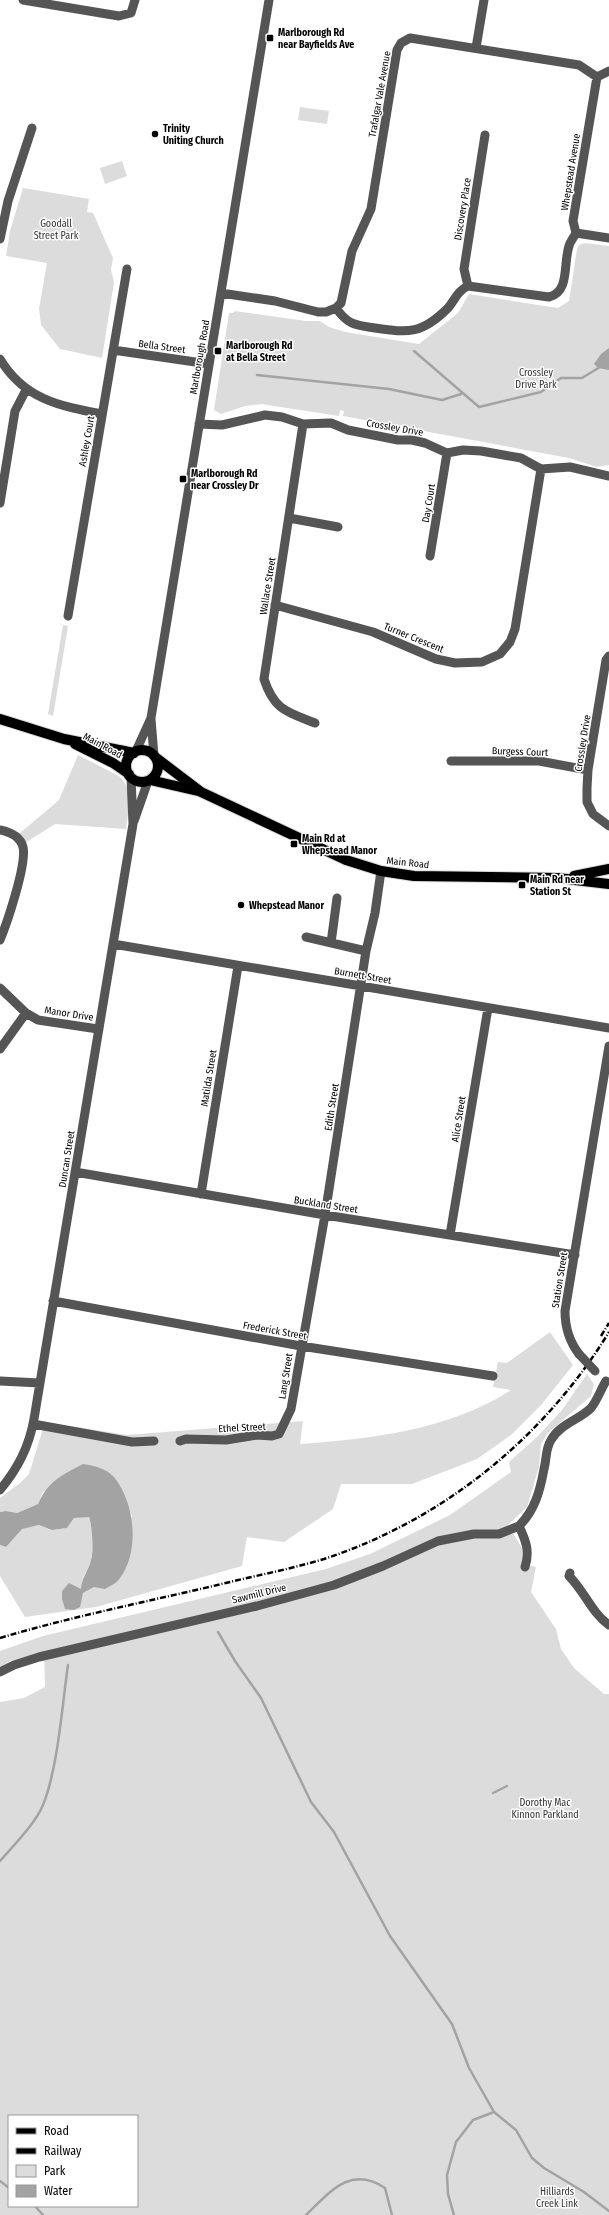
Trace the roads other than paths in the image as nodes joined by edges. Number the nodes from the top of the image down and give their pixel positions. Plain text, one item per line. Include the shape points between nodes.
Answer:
1 (23, 0) edge
2 (135, 0) edge
3 (269, 0) edge
4 (484, 0) edge
5 (476, 48) junction
6 (609, 71) edge
7 (597, 77) junction
8 (32, 128) dead end
9 (485, 135) dead end
10 (576, 233) junction
11 (609, 238) edge
12 (0, 239) edge
13 (127, 269) dead end
14 (468, 286) junction
15 (221, 293) junction
16 (336, 308) junction
17 (112, 350) junction
18 (0, 359) edge
19 (209, 364) junction
20 (26, 390) junction
21 (102, 414) junction
22 (199, 424) junction
23 (303, 424) junction
24 (446, 453) junction
25 (541, 469) junction
26 (609, 476) edge
27 (0, 503) edge
28 (289, 518) junction
29 (338, 527) dead end
30 (430, 556) dead end
31 (275, 605) junction
32 (68, 616) dead end
33 (609, 656) edge
34 (151, 718) junction
35 (0, 719) edge
36 (315, 723) dead end
37 (64, 739) junction
38 (135, 752) junction
39 (155, 757) junction
40 (451, 761) dead end
41 (588, 770) junction
42 (130, 776) junction
43 (149, 781) junction
44 (202, 792) junction
45 (133, 824) junction
46 (609, 826) edge
47 (0, 830) edge
48 (609, 870) edge
49 (381, 871) junction
50 (558, 878) junction
51 (609, 884) edge
52 (337, 898) dead end
53 (306, 937) dead end
54 (0, 940) edge
55 (331, 943) junction
56 (112, 944) junction
57 (366, 951) junction
58 (238, 966) junction
59 (360, 986) junction
60 (0, 988) edge
61 (488, 1008) junction
62 (26, 1013) junction
63 (609, 1028) edge
64 (98, 1029) junction
65 (609, 1046) edge
66 (0, 1049) edge
67 (75, 1172) junction
68 (200, 1194) junction
69 (325, 1215) junction
70 (450, 1234) junction
71 (575, 1255) junction
72 (53, 1301) junction
73 (301, 1346) junction
74 (494, 1376) dead end
75 (0, 1381) edge
76 (608, 1381) edge
77 (40, 1383) junction
78 (291, 1409) joint
79 (33, 1424) junction
80 (154, 1441) dead end
81 (180, 1441) dead end
82 (0, 1490) edge
83 (519, 1526) junction
84 (525, 1568) dead end
85 (570, 1573) dead end
86 (609, 1625) edge
87 (0, 1672) edge

1 - 2 street via 119,16 131,13
3 - 15 street, Marlborough Road
4 - 5 street
5 - 7 street, Trafalgar Vale Avenue via 580,65
5 - 16 street, Trafalgar Vale Avenue via 410,38 401,43 397,50 371,209 352,250 344,294
6 - 7 street
7 - 10 street, Whepstead Avenue via 573,221
8 - 12 street via 8,201
9 - 14 street, Discovery Place via 464,269
10 - 11 street
10 - 14 street, Whepstead Avenue via 569,245 562,290 556,295 549,297
13 - 17 street, Ashley Court
14 - 16 street via 459,290 448,307 424,327 410,332 354,325 345,320
15 - 16 street via 318,312
15 - 19 street, Marlborough Road
17 - 19 street, Bella Street
17 - 21 street, Ashley Court
18 - 20 street via 7,371
19 - 22 street, Marlborough Road
20 - 21 street via 71,408
20 - 27 street via 15,411
21 - 32 street, Ashley Court
22 - 23 street, Crossley Drive via 222,425 266,415
22 - 34 street, Marlborough Road
23 - 24 street, Crossley Drive via 331,423 348,430 425,443
23 - 28 street, Wallace Street
24 - 25 street via 463,450 481,451 521,458
24 - 30 street, Day Court
25 - 26 street via 570,467
25 - 31 street, Turner Crescent via 515,629 510,642 500,654 482,662 455,663 436,659 373,632
28 - 29 street
28 - 31 street, Wallace Street
31 - 36 street, Wallace Street via 264,679 269,696 281,710
33 - 41 street, Crossley Drive via 606,660
34 - 38 street, Marlborough Road
34 - 39 street, Marlborough Road
35 - 37 main road, Main Road
37 - 38 main road, Main Road
37 - 42 main road, Main Road via 113,763
38 - 39 main road via 146,751
38 - 42 main road via 127,763
39 - 43 main road via 158,769
39 - 44 main road, Main Road
40 - 41 street, Burgess Court via 539,760
41 - 46 street, Crossley Drive via 587,802 593,814
42 - 43 main road via 140,782
42 - 45 street, Duncan Street
43 - 44 main road, Main Road
43 - 45 street, Duncan Street
44 - 49 main road, Main Road via 339,857
45 - 56 street, Duncan Street
47 - 54 street via 16,836 23,847 11,912
48 - 50 main road, Main Road
49 - 50 main road, Main Road via 414,876
49 - 57 street, Edith Street
50 - 51 main road, Main Road
52 - 55 street
53 - 55 street
55 - 57 street
56 - 58 street, Burnett Street
56 - 64 street, Duncan Street
57 - 59 street, Edith Street
58 - 59 street, Burnett Street
58 - 68 street, Matilda Street
59 - 61 street, Burnett Street
59 - 69 street, Edith Street
60 - 62 street, Manor Drive
61 - 63 street, Burnett Street
61 - 70 street, Alice Street
62 - 64 street, Manor Drive via 38,1020
62 - 66 street
64 - 67 street, Duncan Street
65 - 71 street, Station Street
67 - 68 street, Buckland Street
67 - 72 street, Duncan Street
68 - 69 street, Buckland Street
69 - 70 street, Buckland Street
69 - 73 street, Edith Street
70 - 71 street, Buckland Street
71 - 76 street, Station Street, bridge via 565,1325 571,1344 595,1371
72 - 73 street, Frederick Street
72 - 77 street, Duncan Street
73 - 74 street, Frederick Street
73 - 78 street, Lang Street
75 - 77 street
76 - 83 street, Station Street via 591,1408 561,1428 552,1438 545,1452 544,1469 531,1514
77 - 79 street, Duncan Street
78 - 81 street, Ethel Street via 279,1434 226,1440 186,1438
79 - 80 street via 132,1442
79 - 82 street, Duncan Street via 23,1457
83 - 84 street via 527,1543 528,1557
83 - 87 street, Sawmill Drive via 499,1534 454,1537 438,1541 334,1585 257,1606 39,1657
85 - 86 street via 569,1576 577,1583 591,1608

